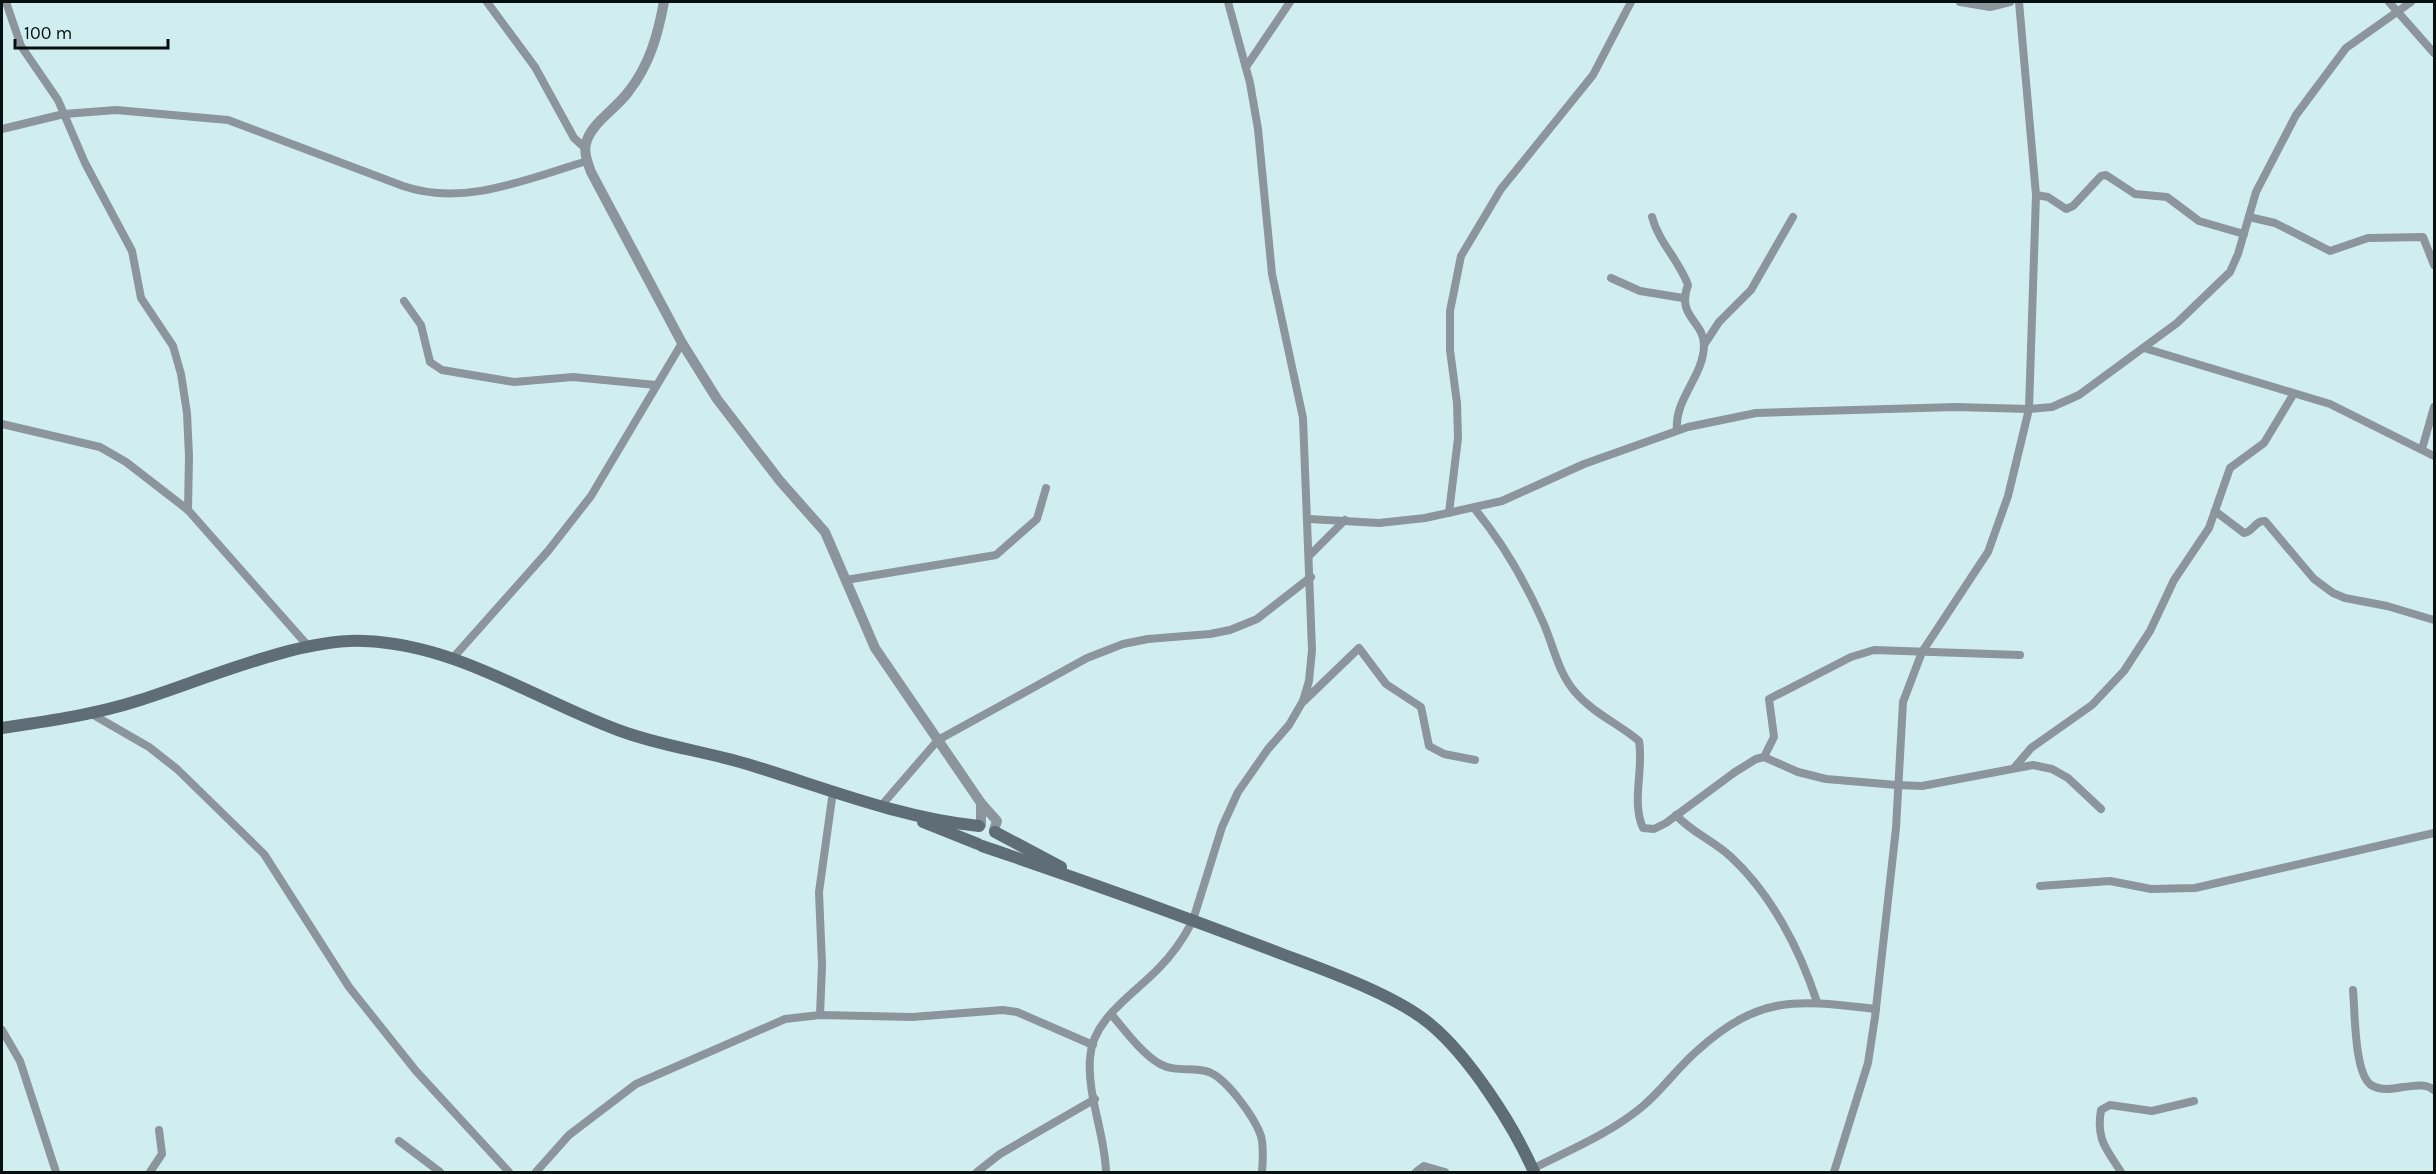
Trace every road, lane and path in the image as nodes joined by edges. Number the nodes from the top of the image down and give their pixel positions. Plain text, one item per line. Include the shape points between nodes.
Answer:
1 (6, 2) edge
2 (487, 2) edge
3 (664, 2) edge
4 (1228, 2) edge
5 (1290, 2) edge
6 (1631, 2) edge
7 (1960, 2) edge
8 (2010, 2) edge
9 (2019, 2) edge
10 (2389, 2) edge
11 (2411, 2) edge
12 (2395, 11) junction
13 (2434, 52) edge
14 (1246, 67) junction
15 (64, 114) junction
16 (2, 129) edge
17 (585, 148) junction
18 (587, 161) junction
19 (2036, 195) junction
20 (1652, 217) dead end
21 (1793, 217) dead end
22 (2249, 217) junction
23 (2244, 234) junction
24 (2434, 265) edge
25 (1611, 278) dead end
26 (1683, 298) junction
27 (404, 301) dead end
28 (682, 343) junction
29 (1704, 345) junction
30 (2144, 348) junction
31 (656, 385) junction
32 (2293, 395) junction
33 (2434, 407) edge
34 (2029, 409) junction
35 (2, 424) edge
36 (1677, 430) junction
37 (2422, 449) junction
38 (2434, 456) edge
39 (1046, 488) dead end
40 (1474, 508) junction
41 (188, 510) junction
42 (2215, 512) junction
43 (1449, 513) junction
44 (1309, 519) junction
45 (1345, 520) junction
46 (1310, 555) junction
47 (1311, 577) junction
48 (846, 580) junction
49 (2434, 620) edge
50 (309, 647) junction
51 (1922, 652) junction
52 (2020, 654) dead end
53 (452, 659) junction
54 (1304, 701) junction
55 (90, 713) junction
56 (2, 728) edge
57 (938, 740) junction
58 (1764, 757) junction
59 (1475, 760) dead end
60 (2014, 768) junction
61 (1897, 785) junction
62 (833, 791) junction
63 (981, 803) junction
64 (882, 806) junction
65 (2101, 809) dead end
66 (898, 810) junction
67 (1676, 815) junction
68 (980, 825) junction
69 (995, 831) junction
70 (2434, 833) edge
71 (980, 845) junction
72 (1091, 884) junction
73 (2040, 886) dead end
74 (1193, 920) junction
75 (2353, 990) dead end
76 (1817, 1002) junction
77 (1876, 1009) junction
78 (1111, 1014) junction
79 (820, 1015) junction
80 (2, 1030) edge
81 (1093, 1045) junction
82 (2434, 1090) edge
83 (1095, 1099) junction
84 (2194, 1101) dead end
85 (159, 1130) dead end
86 (399, 1141) dead end
87 (1533, 1171) edge
88 (56, 1173) edge
89 (150, 1173) edge
90 (440, 1173) edge
91 (508, 1173) edge
92 (536, 1173) edge
93 (977, 1173) edge
94 (1106, 1173) edge
95 (1262, 1173) edge
96 (1416, 1173) edge
97 (1445, 1173) edge
98 (1834, 1173) edge
99 (2121, 1173) edge

1 - 15 street via 21,46 51,87
2 - 17 street via 535,67 574,138
3 - 17 street via 658,39 649,57 630,91 599,123
4 - 14 street
5 - 14 street
6 - 43 street via 1593,75 1501,189 1461,256 1450,311 1458,438
7 - 8 street via 1990,7
9 - 19 street
10 - 12 street
11 - 12 street
12 - 13 street
12 - 22 street via 2346,48 2296,115 2256,192
14 - 44 street via 1258,129 1272,274 1304,418
15 - 16 street
15 - 18 street via 116,110 228,120 413,189 445,196 512,183
15 - 41 street via 132,251 141,298 173,346 187,413
17 - 18 street
18 - 28 street
19 - 23 street via 2048,197 2066,209 2106,175 2135,194 2167,197 2199,221
19 - 34 street
20 - 26 street via 1688,285
21 - 29 street via 1751,290 1719,322
22 - 23 street
22 - 24 street via 2275,223 2330,251 2368,238 2422,237
23 - 30 street via 2230,272 2177,323
25 - 26 street via 1640,291
26 - 29 street
27 - 31 street via 421,325 430,362 442,370 514,382 573,377
28 - 31 street
28 - 48 street via 717,399 825,532
29 - 36 street via 1703,357 1676,417
30 - 32 street
30 - 34 street via 2079,395 2052,407
31 - 53 street via 591,496
32 - 37 street via 2330,404
32 - 42 street via 2264,442 2230,468
33 - 37 street
34 - 36 street via 1955,407 1756,413
34 - 51 street via 2008,496 1988,552
35 - 41 street via 100,447
36 - 40 street via 1584,464 1502,501
37 - 38 street
39 - 48 street via 1037,519 996,555
40 - 43 street
40 - 67 street via 1497,535 1544,624 1559,667 1576,693 1639,741 1637,815 1643,828 1654,829
41 - 50 street
42 - 49 street via 2244,533 2265,521 2314,579 2345,598
42 - 60 street via 2124,671 2092,705 2031,748
43 - 45 street via 1378,523
44 - 45 street
44 - 46 street
45 - 46 street
46 - 47 street
47 - 54 street via 1312,650
47 - 57 street via 1257,619 1210,634 1170,636 1123,645 1086,658
48 - 57 street via 875,648
50 - 53 main road via 363,641
50 - 55 main road
51 - 52 street
51 - 58 street via 1874,650 1851,657 1774,695 1768,703 1774,737
51 - 61 street via 1902,702
53 - 62 main road via 618,730
54 - 59 street via 1359,648 1386,684 1421,707 1429,746
54 - 74 street via 1238,792 1222,827
55 - 56 main road
55 - 91 street via 149,747 177,769 264,854 356,996 416,1071
57 - 63 street
57 - 64 street
58 - 61 street via 1826,779
58 - 67 street via 1735,772
60 - 61 street via 1922,786
60 - 65 street via 2033,765 2052,770 2068,778
61 - 77 street via 1896,828
62 - 64 main road
62 - 79 street via 819,892
63 - 68 street
63 - 69 street via 997,821
64 - 66 main road
66 - 68 main road
66 - 71 main road
67 - 76 street via 1731,857 1762,891 1804,961
68 - 69 main road via 991,826
68 - 71 main road via 974,833
69 - 71 main road via 994,841
69 - 72 main road
70 - 73 street via 2195,888 2151,889 2110,881
71 - 72 main road
72 - 74 main road
74 - 78 street via 1171,954
74 - 87 main road via 1355,983 1429,1022 1469,1066 1511,1128
75 - 82 street via 2365,1078 2384,1090 2419,1085
76 - 77 street
76 - 87 street via 1781,1004 1753,1011 1698,1050 1628,1118
77 - 98 street via 1868,1064
78 - 81 street
78 - 95 street via 1159,1063 1180,1071 1208,1071 1234,1093 1261,1135
79 - 81 street via 912,1017 1003,1010 1017,1012
79 - 92 street via 785,1019 763,1027 636,1084 569,1136
80 - 88 street via 20,1061
81 - 83 street via 1090,1077
83 - 93 street via 1000,1154
83 - 94 street
84 - 99 street via 2152,1111 2110,1105 2101,1110 2097,1129
85 - 89 street via 162,1154
86 - 90 street
96 - 97 street via 1424,1166

